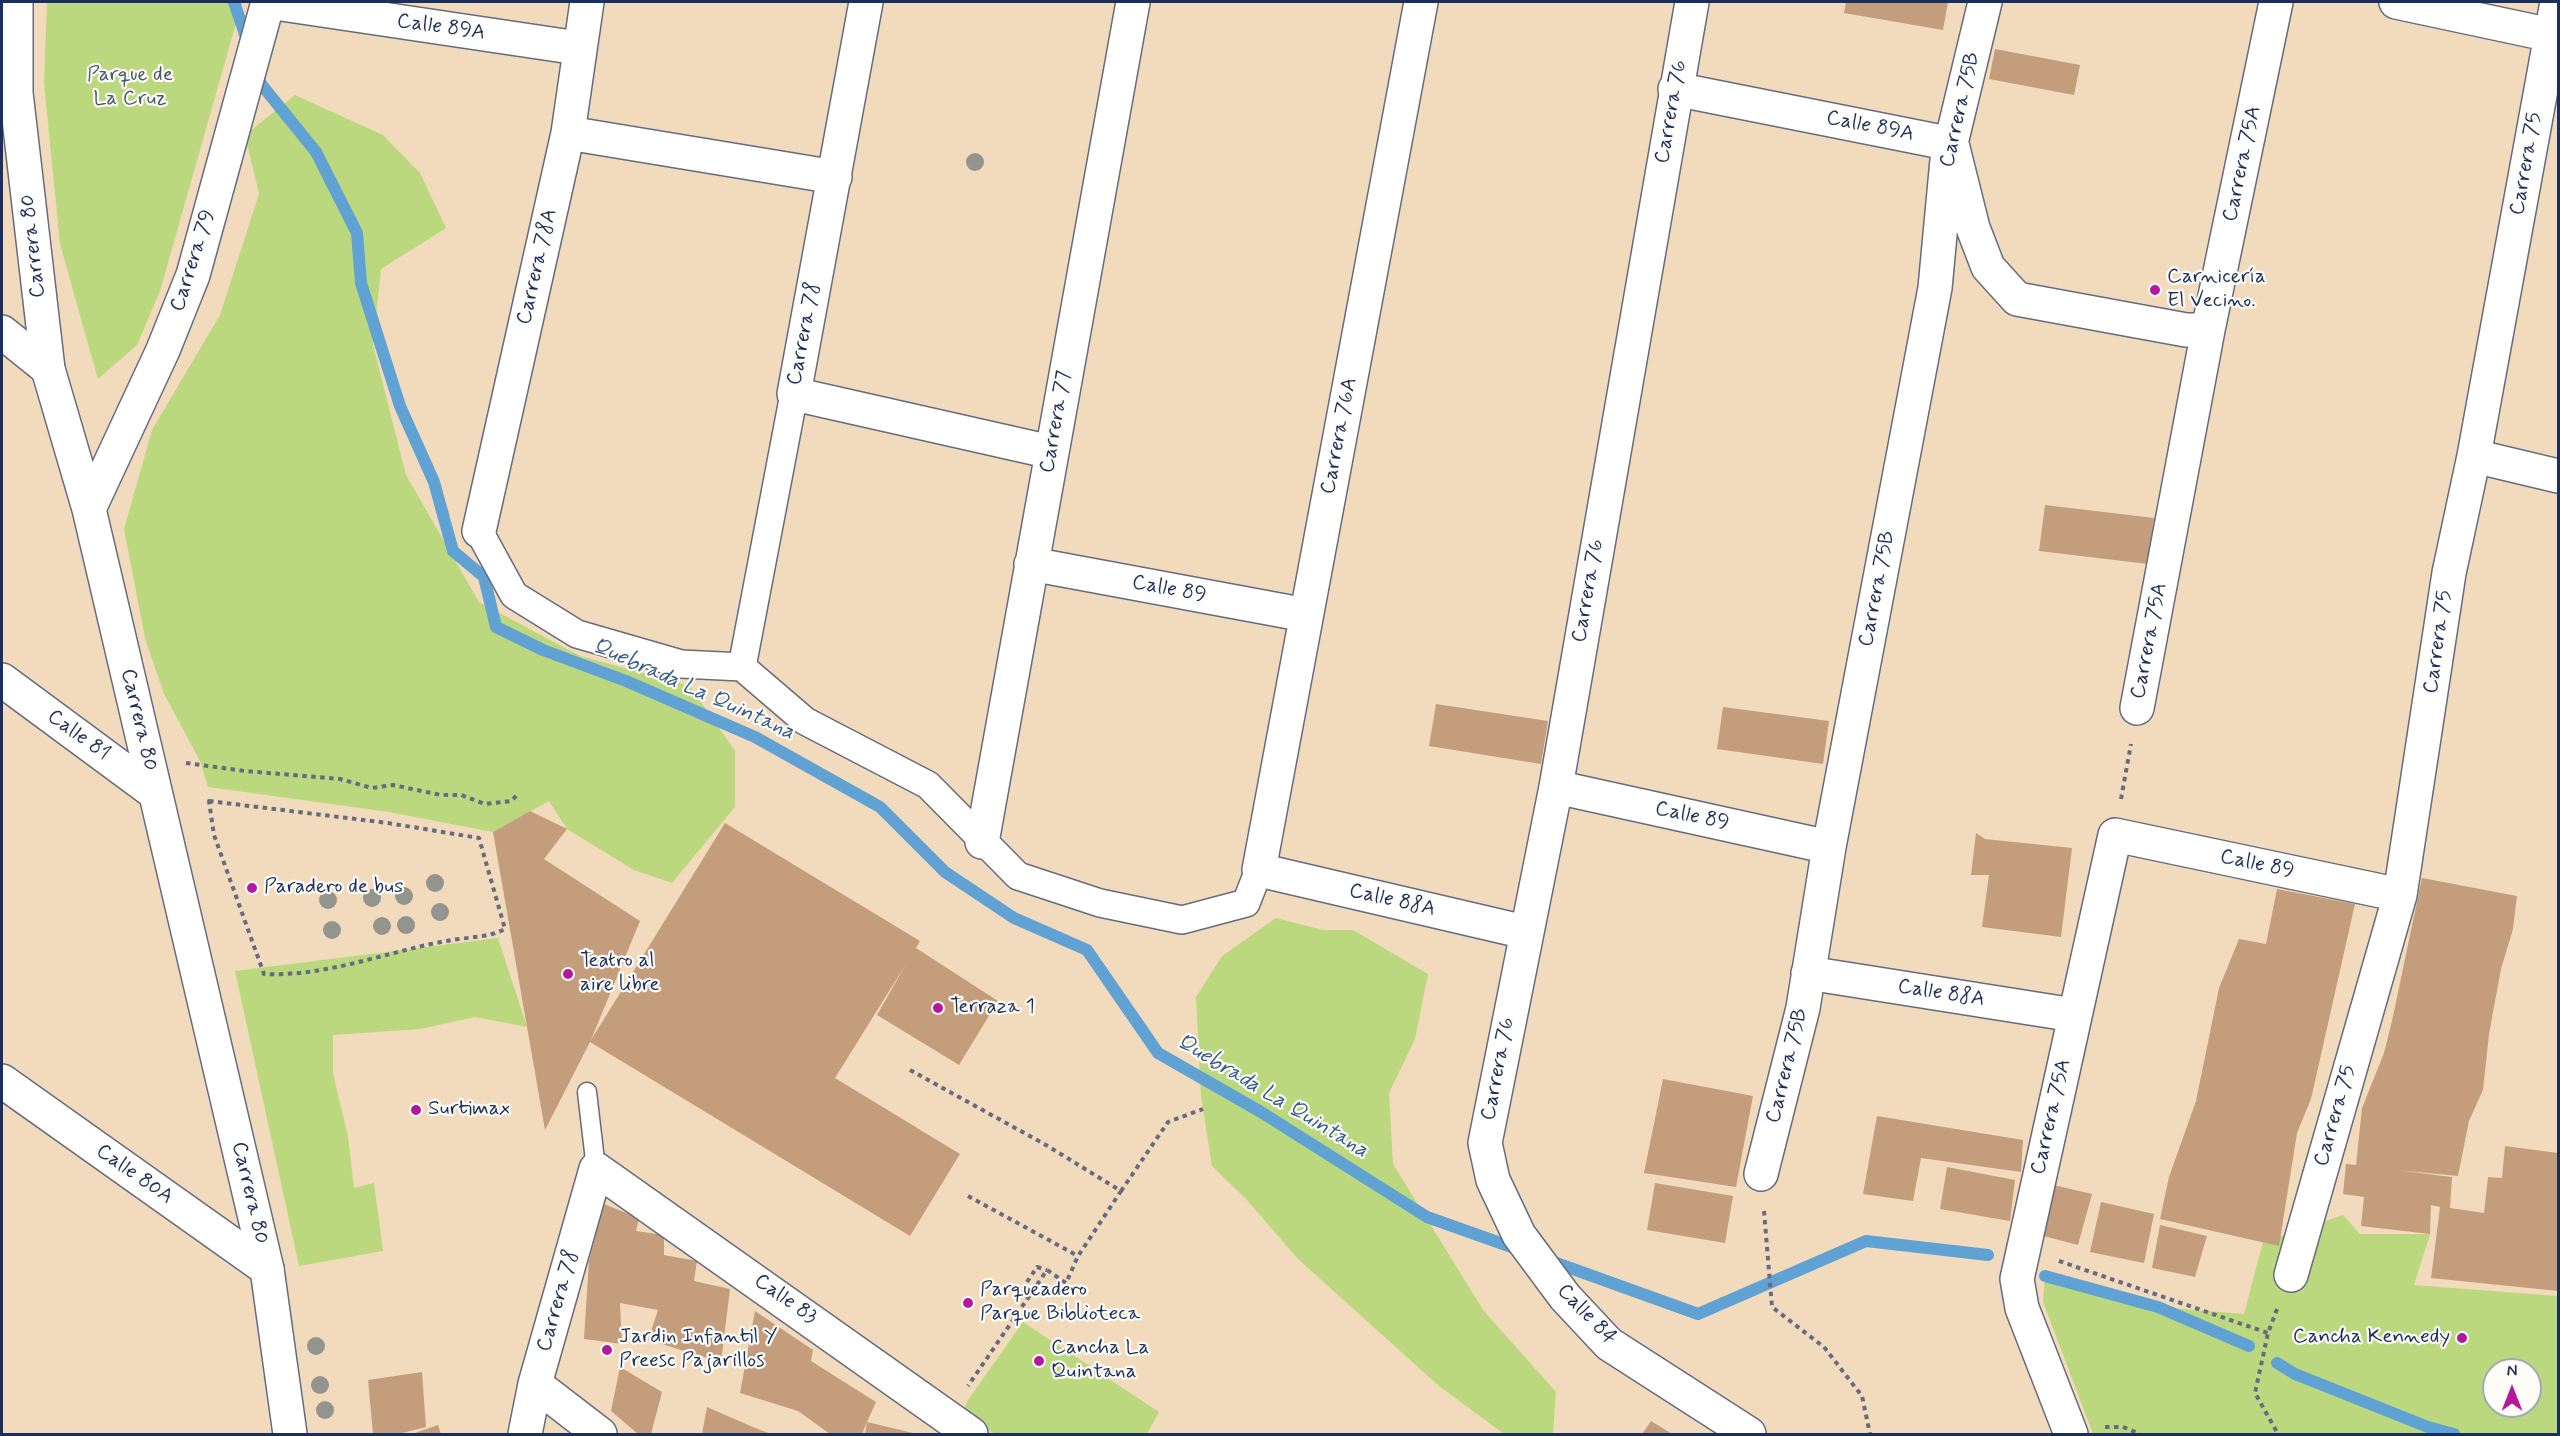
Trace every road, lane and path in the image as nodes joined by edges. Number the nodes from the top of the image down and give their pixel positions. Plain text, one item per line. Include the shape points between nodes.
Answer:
1 (16, 2) edge
2 (586, 2) edge
3 (866, 2) edge
4 (1133, 2) edge
5 (1421, 2) edge
6 (1692, 2) edge
7 (1985, 2) edge
8 (2276, 2) edge
9 (2396, 2) edge
10 (2557, 2) edge
11 (266, 8) edge
12 (2551, 35) junction
13 (579, 48) junction
14 (1675, 89) junction
15 (568, 132) junction
16 (1952, 144) junction
17 (835, 177) junction
18 (2208, 330) junction
19 (2, 332) edge
20 (48, 369) junction
21 (794, 394) junction
22 (1051, 452) junction
23 (2474, 456) junction
24 (2559, 476) edge
25 (89, 509) junction
26 (479, 531) joint
27 (1031, 564) junction
28 (1306, 615) junction
29 (742, 667) junction
30 (2, 680) edge
31 (2137, 708) joint
32 (146, 758) junction
33 (1556, 787) junction
34 (155, 793) junction
35 (518, 794) dead end
36 (209, 801) joint
37 (2115, 835) junction
38 (982, 842) junction
39 (1829, 847) junction
40 (1259, 870) junction
41 (2400, 895) junction
42 (1525, 932) junction
43 (1808, 974) junction
44 (2074, 1015) junction
45 (910, 1070) dead end
46 (2, 1081) edge
47 (587, 1092) dead end
48 (1203, 1109) dead end
49 (596, 1169) junction
50 (1761, 1174) joint
51 (1493, 1179) joint
52 (1121, 1191) junction
53 (968, 1196) dead end
54 (1078, 1256) junction
55 (2020, 1264) junction
56 (267, 1269) junction
57 (1047, 1270) junction
58 (2291, 1275) joint
59 (1027, 1282) dead end
60 (2268, 1333) junction
61 (535, 1384) junction
62 (959, 1425) edge
63 (290, 1434) edge
64 (525, 1434) edge
65 (600, 1434) edge
66 (1749, 1434) edge
67 (1870, 1434) edge
68 (2071, 1434) edge
69 (2278, 1434) edge

1 - 20 street, Carrera 80 via 16,93
2 - 13 street, Carrera 78A
3 - 17 street, Carrera 78
4 - 22 street, Carrera 77
5 - 28 street, Carrera 76A
6 - 14 street, Carrera 76
7 - 16 street, Carrera 75B
8 - 18 street, Carrera 75A
9 - 12 street
10 - 12 street, Carrera 75
11 - 13 street, Calle 89A
11 - 25 street, Carrera 79 via 193,275 164,350
12 - 23 street, Carrera 75
13 - 15 street, Carrera 78A
14 - 16 street, Calle 89A
14 - 33 street, Carrera 76
15 - 17 street
15 - 26 street, Carrera 78A
16 - 18 street via 1973,228 1988,267 2017,299 2186,330
16 - 39 street, Carrera 75B via 1947,160 1935,288
17 - 21 street, Carrera 78
18 - 31 street, Carrera 75A
19 - 20 street
20 - 25 street, Carrera 80
21 - 22 street
21 - 29 street, Carrera 78
22 - 27 street, Carrera 77
23 - 24 street
23 - 41 street, Carrera 75 via 2449,573
25 - 32 street, Carrera 80
26 - 29 street via 514,594 576,634 681,664
27 - 28 street, Calle 89
27 - 38 street, Carrera 77
28 - 40 street, Carrera 76A
29 - 38 street via 805,721 928,785
30 - 34 street, Calle 81
31 - 37 path, Carrera 75A
32 - 34 street, Carrera 80
32 - 35 path via 340,779 372,788 393,785 461,795 485,804 511,801
33 - 39 street, Calle 89
33 - 42 street, Carrera 76
34 - 56 street, Carrera 80
36 - 36 path via 479,838 505,929 497,934 447,941 295,975 264,974 214,835
37 - 41 street, Calle 89
37 - 44 street, Carrera 75A
38 - 40 street via 1018,876 1100,903 1182,920 1246,903
39 - 43 street, Carrera 75B
40 - 42 street, Calle 88A
41 - 58 street, Carrera 75
42 - 51 street, Carrera 76 via 1485,1143
43 - 44 street, Calle 88A
43 - 50 street, Carrera 75B
44 - 55 street, Carrera 75A
45 - 52 path
46 - 56 street, Calle 80A
47 - 49 lane
48 - 52 path via 1168,1122
49 - 61 street, Carrera 78
49 - 62 street, Calle 83
50 - 67 path via 1772,1307 1831,1355 1862,1396
51 - 66 street, Calle 84 via 1519,1235 1565,1296 1610,1344
52 - 54 path
53 - 54 path
54 - 57 path via 1066,1283
55 - 60 path
55 - 68 street via 2022,1308
56 - 63 street, Carrera 80
57 - 59 path via 1037,1267
57 - 62 path
58 - 60 path
60 - 69 path via 2255,1393
61 - 64 street, Carrera 78
61 - 65 street

